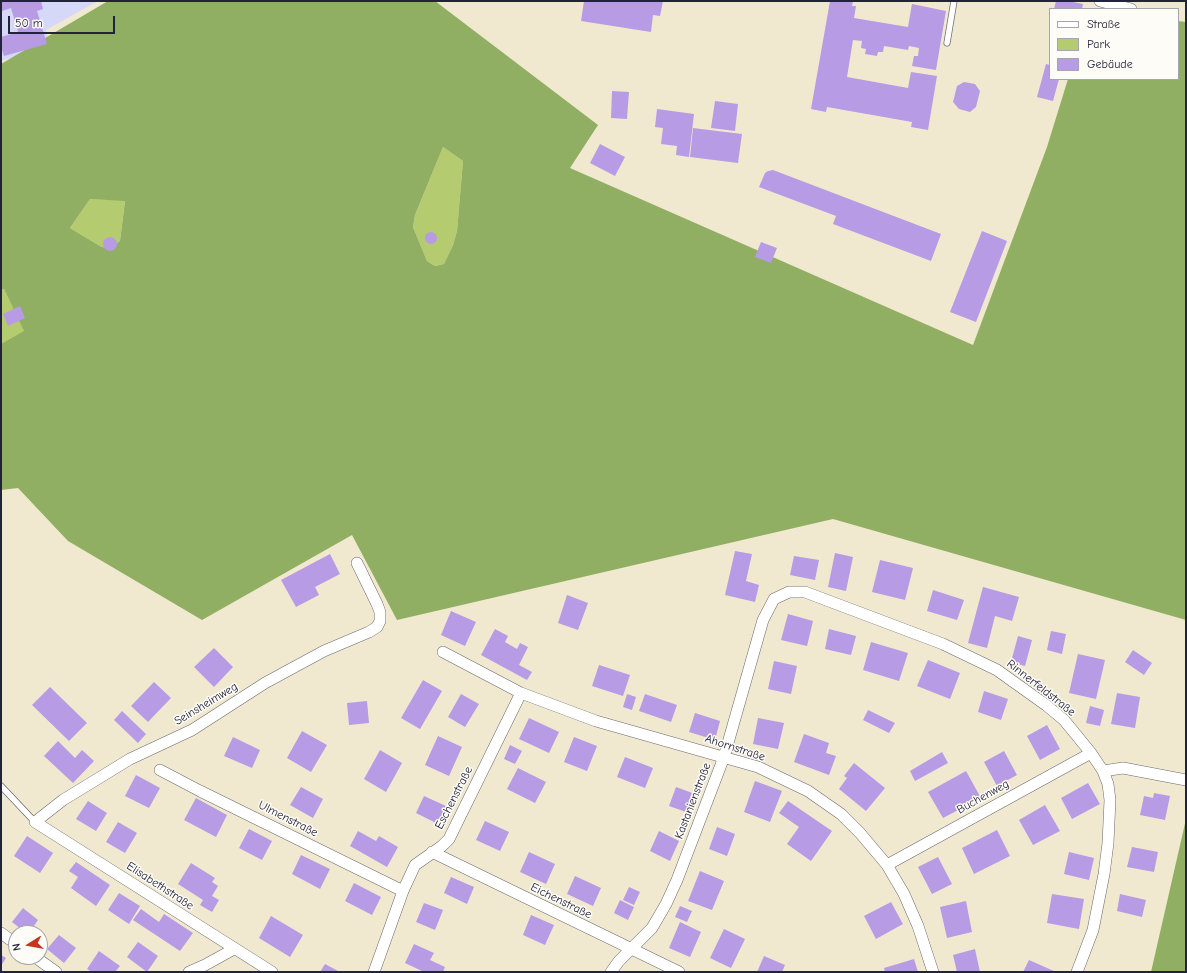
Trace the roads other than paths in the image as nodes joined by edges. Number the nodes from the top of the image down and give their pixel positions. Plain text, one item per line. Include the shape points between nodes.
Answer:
1 (954, 1) edge
2 (1100, 1) edge
3 (1127, 8) edge
4 (947, 43) dead end
5 (357, 563) dead end
6 (774, 599) joint
7 (443, 652) dead end
8 (521, 693) junction
9 (1091, 753) junction
10 (724, 757) junction
11 (160, 770) dead end
12 (1103, 771) junction
13 (1186, 780) edge
14 (1, 786) edge
15 (35, 822) junction
16 (432, 852) junction
17 (887, 865) junction
18 (403, 891) junction
19 (234, 948) junction
20 (631, 950) junction
21 (46, 965) edge
22 (56, 972) edge
23 (189, 972) edge
24 (272, 972) edge
25 (374, 972) edge
26 (611, 972) edge
27 (679, 972) edge
28 (933, 972) edge
29 (1076, 972) edge

1 - 4 lane
2 - 3 street
5 - 15 street, Seinsheimweg via 380,612 377,627 324,651 265,683 192,730 130,759 63,800
6 - 9 street, Rinnerfeldstraße via 789,592 805,592 943,644 997,670 1064,720
6 - 10 street, Kastanienstraße via 763,620
7 - 8 street, Ahornstraße
8 - 10 street, Ahornstraße via 596,721
8 - 16 street, Eschenstraße via 449,839
9 - 12 street, Rinnerfeldstraße
9 - 17 street, Buchenweg
10 - 17 street, Ahornstraße via 758,767 808,790 841,814
10 - 20 street, Kastanienstraße via 666,904 652,928
11 - 18 street, Ulmenstraße
12 - 13 street via 1122,768
12 - 29 street, Rinnerfeldstraße via 1110,800 1106,858 1093,930
14 - 15 lane
15 - 19 street, Elisabethstraße
16 - 18 street, Eschenstraße via 415,865
16 - 20 street, Eichenstraße
17 - 28 street, Ahornstraße via 904,894 918,926
18 - 25 street, Eschenstraße
19 - 23 street
19 - 24 street, Elisabethstraße
20 - 26 street, Kastanienstraße
20 - 27 street, Eichenstraße
21 - 22 street

